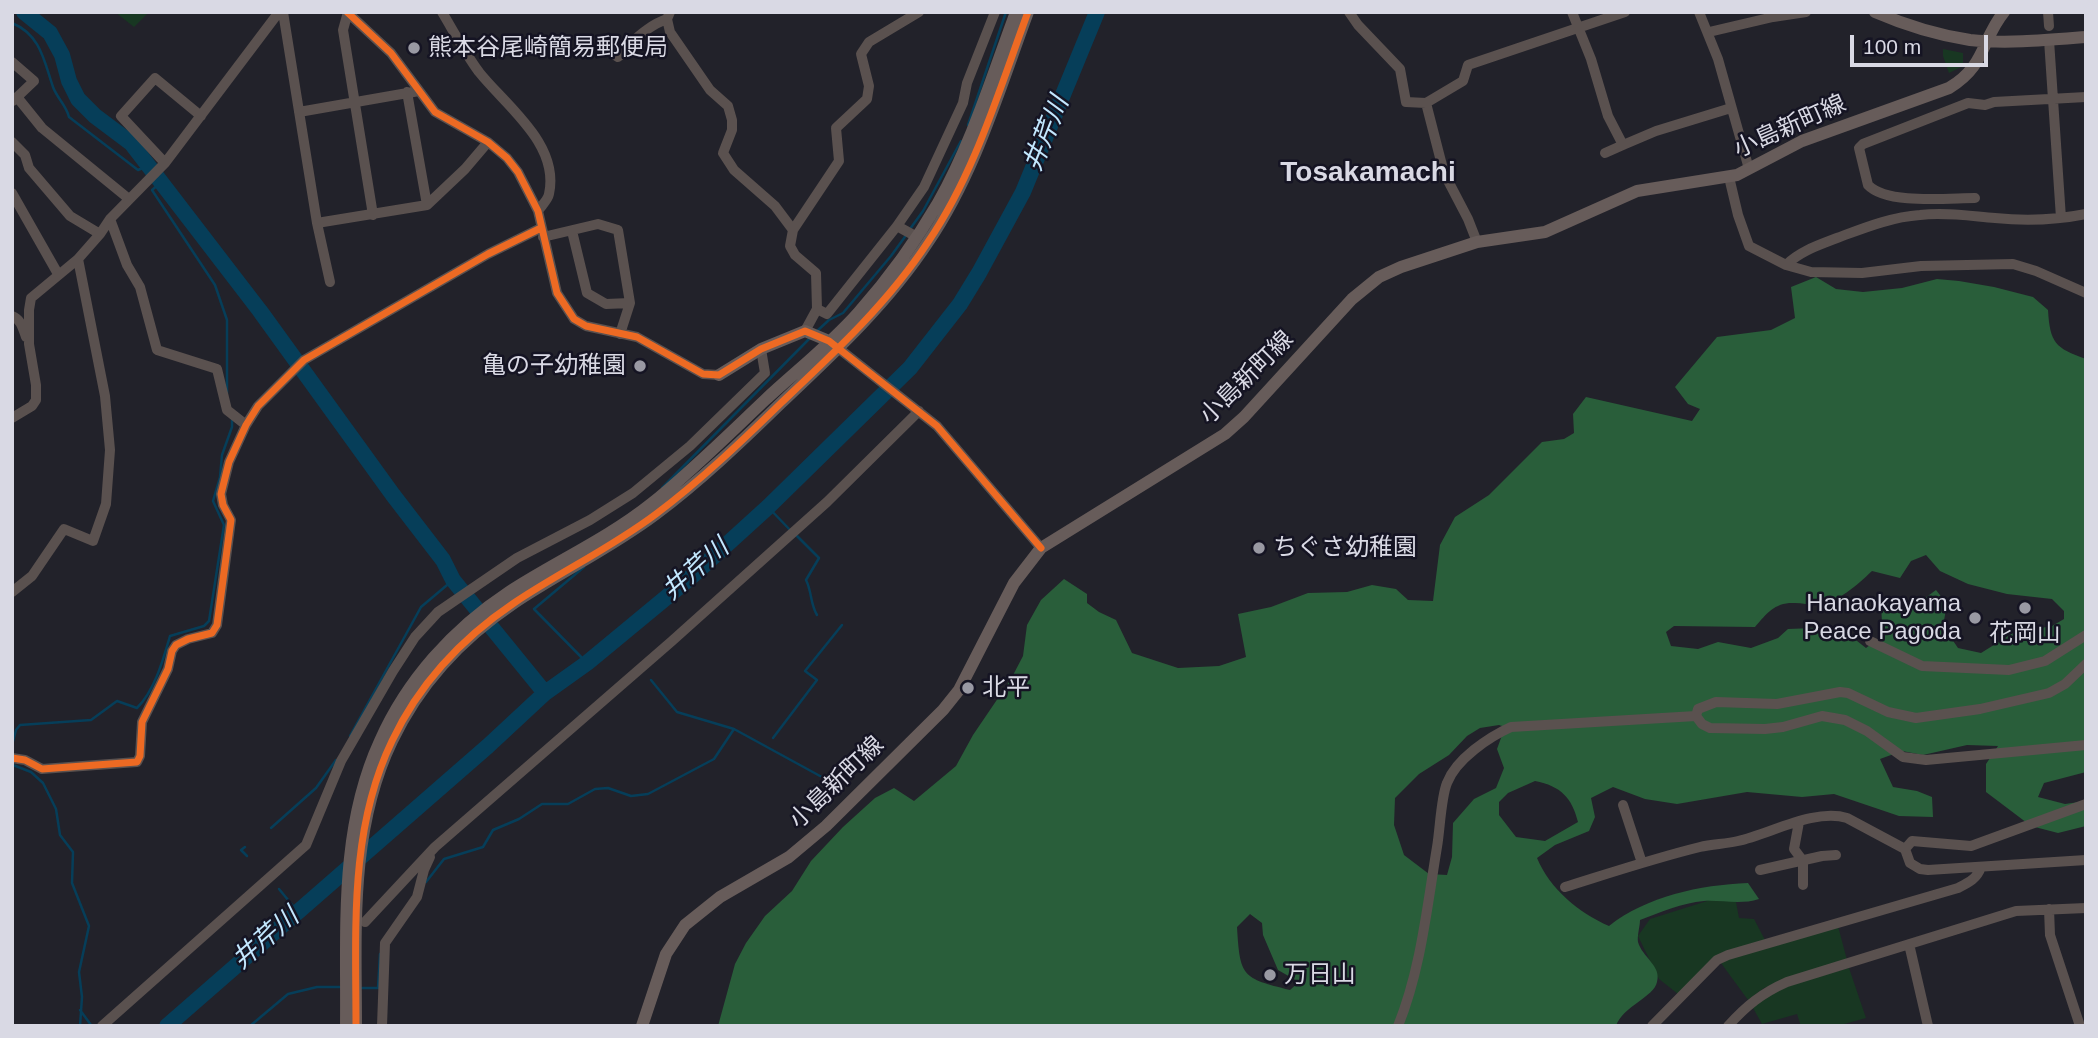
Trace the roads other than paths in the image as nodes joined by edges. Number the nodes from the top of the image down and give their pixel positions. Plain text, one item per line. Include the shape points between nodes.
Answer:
1 (281, 12) edge
2 (348, 12) edge
3 (442, 12) edge
4 (919, 12) edge
5 (995, 12) edge
6 (1016, 12) edge
7 (1028, 12) edge
8 (1349, 12) edge
9 (1572, 12) edge
10 (1625, 12) edge
11 (1699, 12) edge
12 (1806, 12) edge
13 (1875, 12) edge
14 (2048, 12) edge
15 (2000, 14) edge
16 (668, 16) edge
17 (1578, 28) junction
18 (1709, 32) junction
19 (2049, 33) junction
20 (2086, 37) edge
21 (1988, 41) junction
22 (609, 51) dead end
23 (12, 62) edge
24 (419, 91) junction
25 (407, 92) junction
26 (2086, 97) edge
27 (15, 99) edge
28 (2054, 99) junction
29 (356, 102) junction
30 (963, 103) junction
31 (1426, 103) junction
32 (981, 107) junction
33 (1731, 108) junction
34 (299, 113) junction
35 (201, 116) junction
36 (12, 142) edge
37 (488, 142) junction
38 (1623, 145) junction
39 (1605, 153) dead end
40 (164, 163) junction
41 (1749, 169) junction
42 (1730, 177) junction
43 (12, 193) edge
44 (1975, 198) dead end
45 (129, 199) junction
46 (427, 205) junction
47 (537, 211) junction
48 (2086, 214) edge
49 (373, 215) junction
50 (2060, 218) junction
51 (110, 219) junction
52 (317, 223) junction
53 (897, 226) junction
54 (572, 230) junction
55 (793, 230) junction
56 (542, 233) junction
57 (100, 234) junction
58 (917, 237) junction
59 (1477, 242) junction
60 (78, 259) junction
61 (1786, 265) junction
62 (58, 274) junction
63 (330, 282) dead end
64 (2086, 293) edge
65 (630, 303) junction
66 (817, 309) junction
67 (12, 316) edge
68 (805, 331) junction
69 (620, 334) junction
70 (29, 344) junction
71 (834, 344) junction
72 (761, 349) junction
73 (719, 375) joint
74 (917, 409) junction
75 (12, 418) edge
76 (246, 425) junction
77 (1041, 548) junction
78 (12, 592) edge
79 (2086, 635) edge
80 (1870, 641) dead end
81 (2086, 664) edge
82 (1696, 716) junction
83 (2086, 745) edge
84 (12, 758) edge
85 (2086, 804) edge
86 (1623, 805) dead end
87 (1798, 822) junction
88 (435, 847) junction
89 (1905, 849) junction
90 (1836, 856) dead end
91 (2086, 860) edge
92 (1803, 861) junction
93 (1643, 863) junction
94 (1981, 867) junction
95 (1760, 870) dead end
96 (1803, 885) dead end
97 (1565, 887) dead end
98 (2086, 908) edge
99 (2049, 909) junction
100 (356, 931) junction
101 (1909, 944) junction
102 (1928, 1025) edge
103 (102, 1026) edge
104 (346, 1026) edge
105 (356, 1026) edge
106 (382, 1026) edge
107 (642, 1026) edge
108 (1398, 1026) edge
109 (1652, 1026) edge
110 (1728, 1026) edge
111 (1916, 1026) edge
112 (2080, 1026) edge

1 - 34 street
1 - 35 street
2 - 24 street via 391,53
2 - 29 street via 344,30
3 - 47 street via 479,71 526,123 544,151 550,195
4 - 55 street via 869,43 860,54 869,86 867,99 836,128 839,161
5 - 30 street
6 - 32 street
7 - 71 street via 984,130 929,241 908,271
8 - 31 street via 1401,69 1406,102
9 - 17 street
10 - 17 street
11 - 18 street
12 - 18 street
13 - 21 street via 1931,32
14 - 19 street
15 - 21 street, 小島新町線
16 - 22 street via 618,57
16 - 55 street via 670,32 710,90 728,106 732,130 723,153
17 - 31 street via 1468,65 1463,82
17 - 38 street via 1608,116
18 - 33 street
19 - 20 street
19 - 21 street
19 - 28 street
21 - 41 street, 小島新町線 via 1970,73 1949,88 1802,141
23 - 27 street via 34,81
24 - 25 street
24 - 37 street via 435,112
25 - 29 street
25 - 46 street
26 - 28 street
27 - 45 street via 42,128
28 - 44 street via 1985,106 1968,103 1859,148 1872,190 1917,198
28 - 50 street
29 - 34 street
29 - 49 street
30 - 32 street
30 - 53 street via 924,187
31 - 59 street via 1444,173
32 - 58 street via 960,160
33 - 38 street
33 - 41 street
34 - 52 street
35 - 40 street
35 - 40 street via 155,78 121,116
36 - 57 street via 70,216
37 - 46 street
37 - 47 street via 518,172
38 - 39 street
40 - 45 street
41 - 42 street, 小島新町線
42 - 59 street, 小島新町線 via 1637,191 1545,232
42 - 61 street via 1749,246
43 - 62 street
45 - 51 street
46 - 49 street
47 - 56 street
48 - 50 street
49 - 52 street
50 - 61 street via 1920,215 1846,235 1795,256
51 - 57 street
51 - 76 street via 140,287 158,350 217,369 227,410
52 - 63 street
53 - 58 street
53 - 66 street via 827,314
54 - 56 street
54 - 65 street via 587,292 606,304
54 - 65 street via 598,224 618,230
55 - 66 street via 790,246 816,273
56 - 69 street via 557,293 566,310 586,326
56 - 76 street via 488,254 304,360 258,406
57 - 60 street
58 - 71 street
59 - 77 street, 小島新町線 via 1401,267 1370,283 1225,434
60 - 62 street
60 - 78 street via 105,396 110,450 106,504 93,541 64,529 32,576
61 - 64 street via 1811,272 1862,273 2013,264
62 - 70 street via 32,298
65 - 69 street
66 - 68 street
67 - 70 street
68 - 71 street
68 - 72 street
69 - 73 street via 637,337 703,374
70 - 75 street via 36,400
71 - 74 street
71 - 100 street via 649,506 454,636 418,675 380,740 350,845
72 - 73 street
72 - 103 street via 765,373 690,446 633,493 517,558 438,612 415,637 341,761 306,845
74 - 77 street via 937,426
74 - 88 street via 827,502
76 - 84 street via 229,461 221,494 231,520 217,625 212,633 188,639 172,651 142,722 137,762 42,769
77 - 107 street, 小島新町線 via 1014,583 959,690 943,710 789,857 720,897 685,925 667,954
79 - 80 street via 2045,660 2009,670 1922,666
81 - 82 street via 2049,693 1925,717 1888,712 1840,692 1776,704 1716,702 1698,709
82 - 83 street via 1710,728 1765,729 1822,716 1845,720 1903,757 1926,760
82 - 108 street via 1511,727 1491,736 1464,759 1447,782 1421,948
85 - 89 street via 1971,846 1912,841
86 - 93 street
87 - 89 street via 1839,816
87 - 92 street via 1794,849
87 - 93 street
88 - 100 street
88 - 106 street via 416,897 385,943
89 - 94 street via 1910,863 1920,869
90 - 92 street
91 - 94 street
92 - 95 street
92 - 96 street
93 - 97 street
94 - 109 street via 1972,880 1958,888 1717,960
98 - 99 street
99 - 101 street via 2016,911
99 - 112 street via 2050,935
100 - 104 street
100 - 105 street
101 - 102 street
101 - 110 street via 1766,991
102 - 111 street

